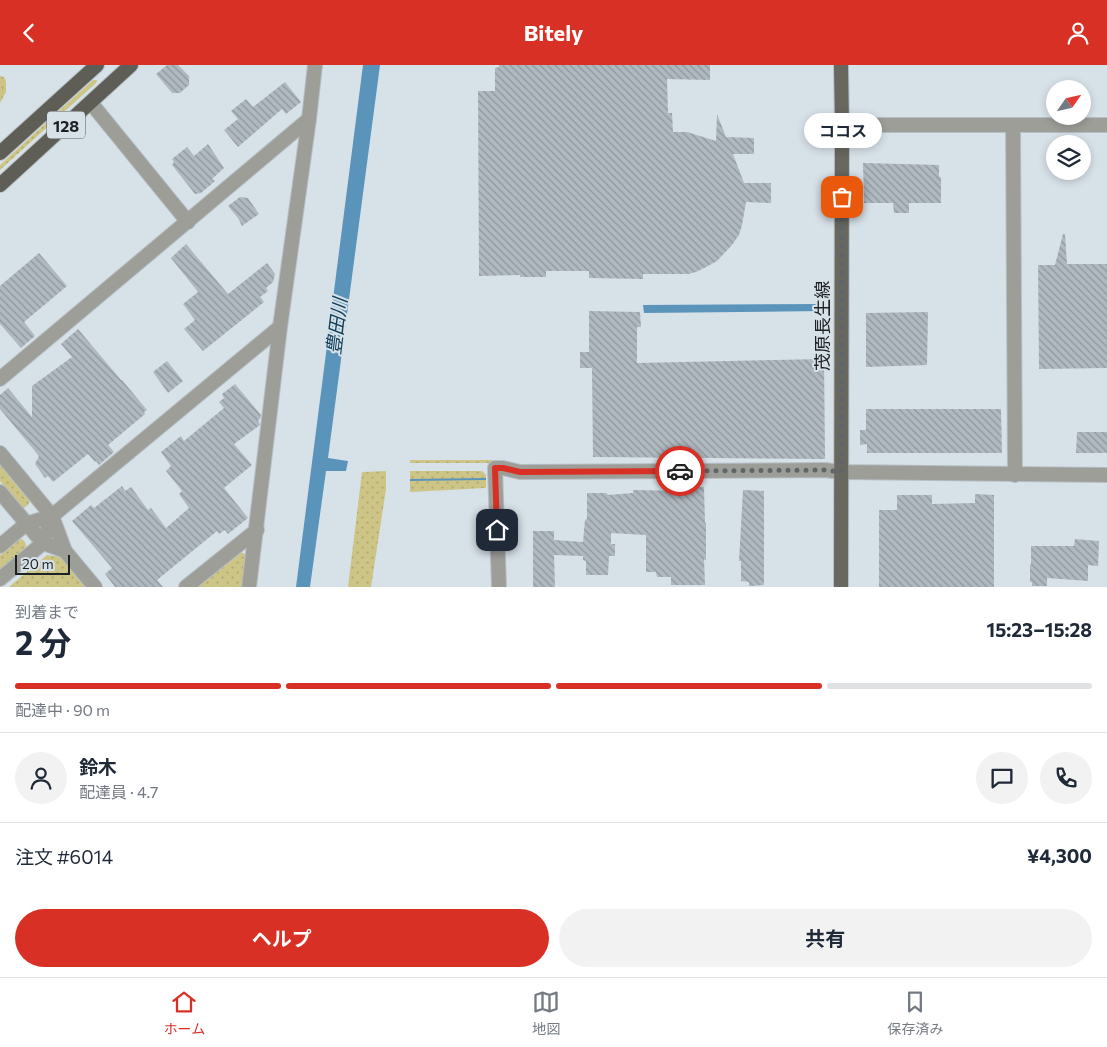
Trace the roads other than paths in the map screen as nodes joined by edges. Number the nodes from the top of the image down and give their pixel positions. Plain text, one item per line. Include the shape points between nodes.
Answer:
1 (97, 65) edge
2 (131, 65) edge
3 (316, 65) edge
4 (841, 65) edge
5 (91, 103) junction
6 (309, 119) junction
7 (842, 125) junction
8 (1107, 125) edge
9 (1014, 126) junction
10 (0, 153) edge
11 (0, 185) edge
12 (188, 222) junction
13 (280, 327) junction
14 (0, 379) edge
15 (0, 453) edge
16 (841, 472) junction
17 (1015, 475) junction
18 (1107, 475) edge
19 (0, 492) edge
20 (52, 516) junction
21 (26, 523) junction
22 (257, 530) junction
23 (43, 543) junction
24 (0, 546) edge
25 (65, 551) junction
26 (0, 579) edge
27 (95, 587) edge
28 (186, 587) edge
29 (249, 587) edge
30 (499, 587) edge
31 (841, 587) edge

1 - 10 highway, 128
2 - 5 highway, 128
3 - 6 street
4 - 7 main road, 茂原長生線
5 - 11 highway, 128
5 - 12 street
6 - 12 street
6 - 13 street
7 - 9 street
7 - 16 main road, 茂原長生線
8 - 9 street
9 - 17 street
12 - 14 street
13 - 20 street
13 - 22 street
15 - 20 street
16 - 17 street
16 - 30 street via 520,472 495,468
16 - 31 main road, 茂原長生線
17 - 18 street
19 - 21 street
20 - 21 street
20 - 23 street
20 - 25 street
21 - 23 street
21 - 24 street
22 - 28 street
22 - 29 street
23 - 25 street
23 - 26 street
25 - 27 street

